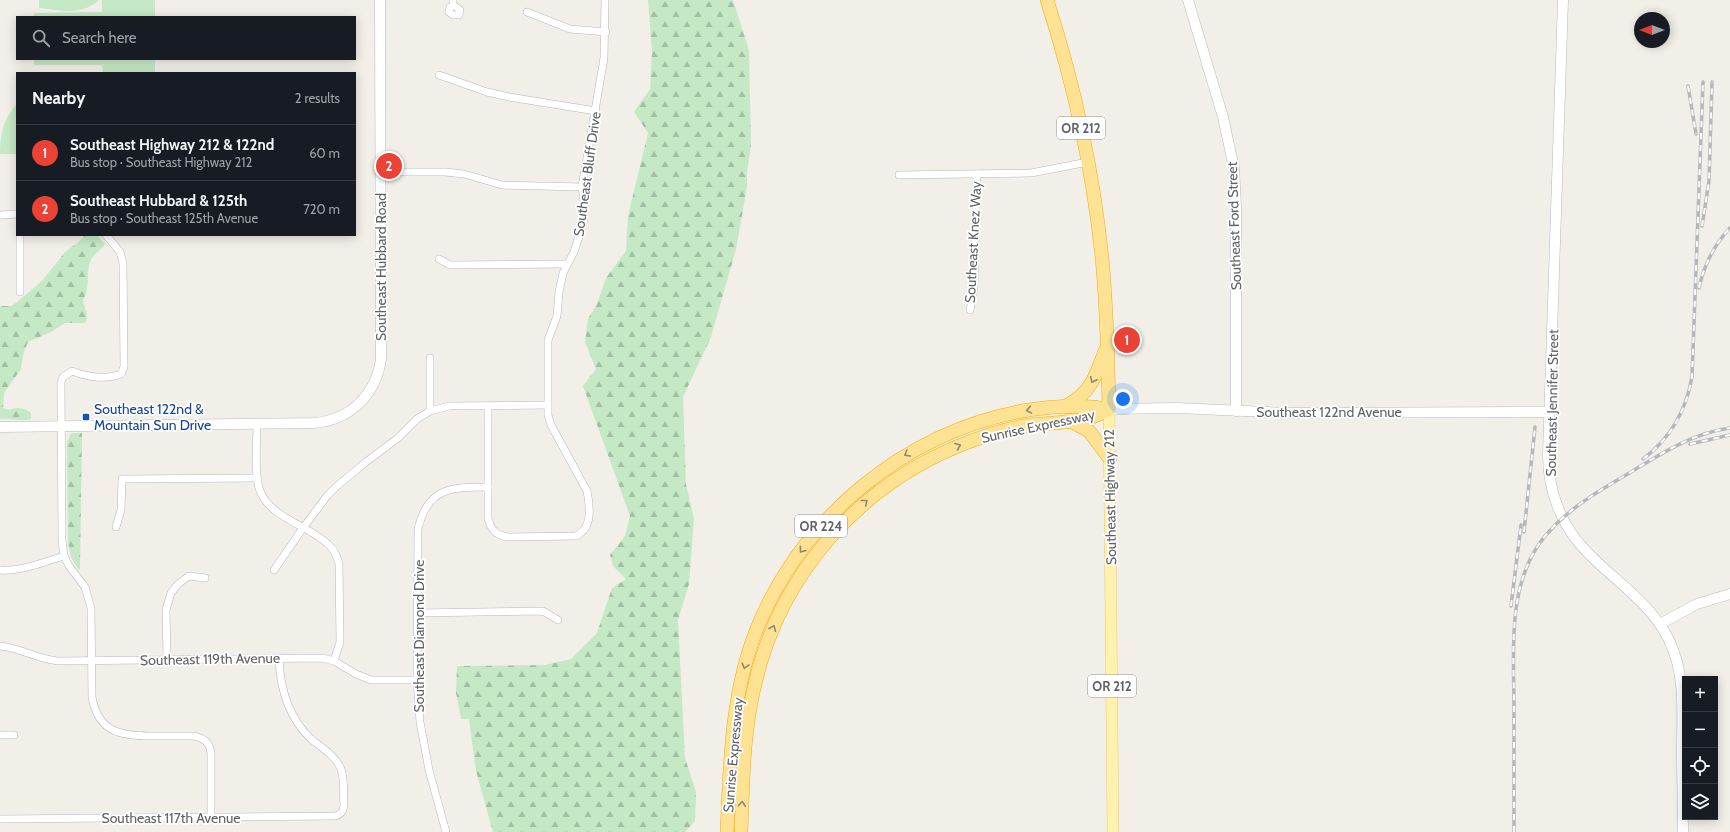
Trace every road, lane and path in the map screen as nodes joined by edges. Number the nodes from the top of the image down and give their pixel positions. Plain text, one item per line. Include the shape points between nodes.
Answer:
1 (380, 0) edge
2 (605, 0) edge
3 (1047, 0) edge
4 (1188, 0) edge
5 (1563, 0) edge
6 (527, 12) dead end
7 (606, 32) junction
8 (440, 75) dead end
9 (596, 111) junction
10 (1088, 162) junction
11 (380, 172) junction
12 (977, 174) junction
13 (899, 175) dead end
14 (582, 187) junction
15 (16, 214) edge
16 (0, 215) edge
17 (20, 236) edge
18 (107, 236) edge
19 (439, 259) dead end
20 (567, 264) junction
21 (20, 292) dead end
22 (970, 310) dead end
23 (1108, 346) junction
24 (430, 358) dead end
25 (547, 405) junction
26 (1068, 405) junction
27 (488, 406) junction
28 (1109, 409) junction
29 (430, 411) junction
30 (1236, 411) junction
31 (1550, 412) junction
32 (1069, 420) junction
33 (258, 424) junction
34 (62, 426) junction
35 (0, 427) edge
36 (1110, 459) junction
37 (257, 478) junction
38 (488, 487) junction
39 (116, 527) dead end
40 (303, 528) junction
41 (64, 556) junction
42 (0, 570) edge
43 (274, 570) dead end
44 (205, 578) dead end
45 (1730, 594) edge
46 (418, 613) junction
47 (558, 620) dead end
48 (1660, 624) junction
49 (0, 646) edge
50 (279, 658) junction
51 (167, 659) junction
52 (92, 660) junction
53 (334, 661) junction
54 (417, 680) junction
55 (0, 735) edge
56 (14, 735) dead end
57 (211, 818) junction
58 (0, 819) edge
59 (446, 832) edge
60 (727, 832) edge
61 (741, 832) edge
62 (1113, 832) edge
63 (1682, 832) edge

1 - 11 main road, Southeast Hubbard Road
2 - 7 street, Southeast Bluff Drive
3 - 10 highway, Southeast Highway 212 / OR 212 via 1070,78
4 - 30 main road, Southeast Ford Street via 1223,117 1234,168
5 - 31 main road, Southeast Jennifer Street
6 - 7 street via 570,29
7 - 9 street, Southeast Bluff Drive
8 - 9 street via 487,92
9 - 14 street, Southeast Bluff Drive
10 - 12 street via 1036,173
10 - 23 highway, Southeast Highway 212 / OR 212 via 1102,258
11 - 14 street via 445,172 464,174 502,185
11 - 33 main road, Southeast Hubbard Road via 381,359 378,375 371,389 356,406 346,414 327,422
12 - 13 street
12 - 22 street, Southeast Knez Way via 974,288
14 - 20 street, Southeast Bluff Drive via 585,208 583,224 574,252
15 - 16 street
17 - 21 street
18 - 34 street via 120,252 123,263 124,367 121,374 115,377 86,376 72,371 63,377
19 - 20 street via 450,265
20 - 25 street, Southeast Bluff Drive via 558,292 557,316 548,340
23 -> 26 highway, OR 224 via 1092,384 1085,393
23 - 28 highway, Southeast Highway 212 / OR 212
24 - 29 street
25 - 27 street
25 - 38 street, Southeast Bluff Drive via 551,425 587,491 589,519 586,529 576,536 497,535 488,519
26 - 28 highway, Sunrise Expressway / OR 224
26 -> 60 highway, Sunrise Expressway / OR 224 via 994,417 932,440 878,474 827,518 792,563 771,599 748,657 740,684 734,721
27 - 29 street via 449,406
27 - 38 street
28 - 30 main road, Southeast 122nd Avenue via 1177,408
28 - 32 highway, Sunrise Expressway / OR 224 via 1092,417
28 - 36 main road, Southeast Highway 212 / OR 212
29 - 40 street via 417,419 390,446 337,486
30 - 31 main road, Southeast 122nd Avenue
31 - 48 main road, Southeast Jennifer Street via 1549,472 1553,494 1562,518 1585,550 1645,605
32 - 36 highway via 1089,431
61 -> 32 highway, Sunrise Expressway / OR 224 via 748,723 754,684 773,627 786,600 820,548 862,504 904,474 938,455 1004,431
33 - 34 main road
33 - 37 street
34 - 35 main road
34 - 41 street
36 - 62 main road, Southeast Highway 212 / OR 212
37 - 39 street via 122,479
37 - 40 street via 264,500
38 - 46 street, Southeast Diamond Drive via 459,487 444,491 423,512 418,529
40 - 43 street
40 - 53 street via 330,545 339,564 340,642
41 - 42 street via 8,571
41 - 52 street via 85,587 89,598
44 - 51 street via 189,576 171,593 166,610
45 - 48 main road via 1697,604
46 - 47 street via 543,611
46 - 54 street, Southeast Diamond Drive
48 - 63 main road, Southeast Jennifer Street via 1676,658 1681,684
49 - 52 street, Southeast 119th Avenue via 23,650 47,660
50 - 51 street, Southeast 119th Avenue
50 - 53 street, Southeast 119th Avenue via 322,658
50 - 57 street, Southeast 117th Avenue via 281,684 294,716 310,738 336,761 341,770 344,806 342,813 335,816
51 - 52 street, Southeast 119th Avenue
52 - 57 street via 94,708 112,731 136,736 193,736 207,742 211,754
53 - 54 street, Southeast 119th Avenue via 371,680
54 - 59 street, Southeast Diamond Drive via 423,745
55 - 56 street
57 - 58 street, Southeast 117th Avenue

